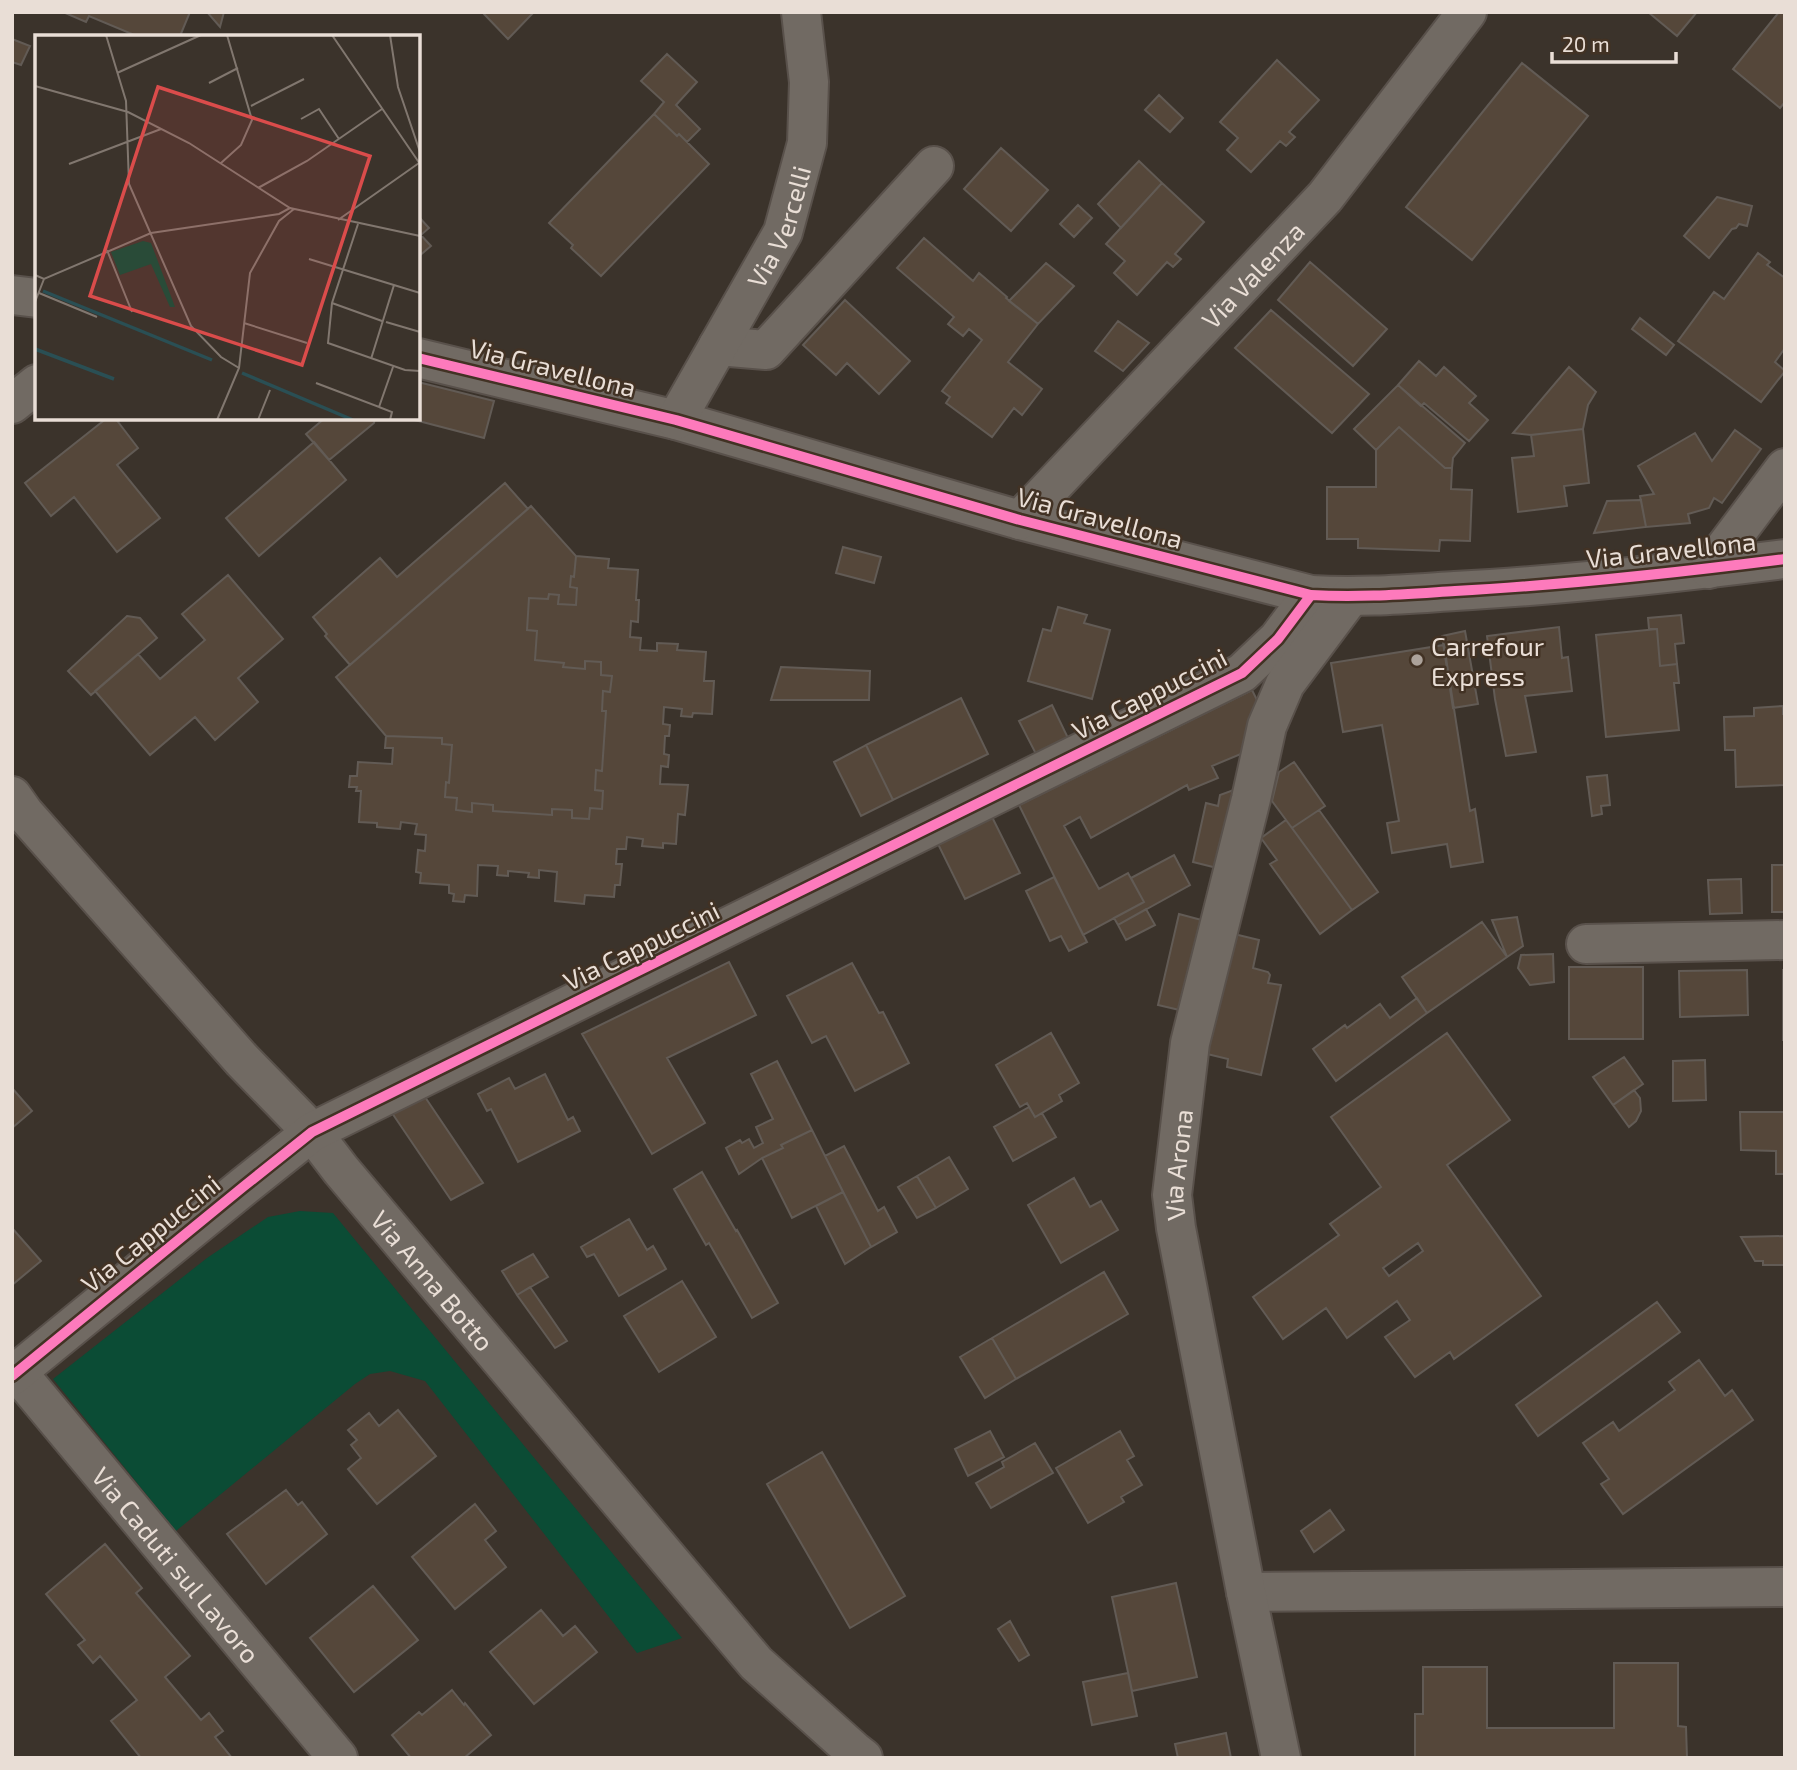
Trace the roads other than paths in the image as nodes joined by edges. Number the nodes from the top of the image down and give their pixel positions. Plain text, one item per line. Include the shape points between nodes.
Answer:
1 (801, 12) edge
2 (1467, 12) edge
3 (934, 166) dead end
4 (12, 295) edge
5 (35, 298) edge
6 (718, 346) junction
7 (420, 358) edge
8 (35, 386) edge
9 (12, 404) edge
10 (676, 420) junction
11 (1785, 468) edge
12 (1020, 520) junction
13 (1785, 559) edge
14 (1709, 569) junction
15 (1311, 595) junction
16 (1350, 597) junction
17 (12, 796) edge
18 (1785, 940) edge
19 (1586, 944) dead end
20 (312, 1132) junction
21 (14, 1374) edge
22 (1783, 1587) edge
23 (1246, 1592) junction
24 (338, 1758) edge
25 (863, 1758) edge
26 (1281, 1758) edge

1 - 6 street, Via Vercelli via 809,82 807,143 783,232
2 - 12 street, Via Valenza via 1325,197
3 - 6 street via 766,350
4 - 5 street
6 - 10 street, Via Vercelli
7 - 10 street, Via Gravellona
8 - 9 street
10 - 12 street, Via Gravellona
11 - 14 street
12 - 15 street, Via Gravellona
13 - 14 street, Via Gravellona
14 - 16 street, Via Gravellona via 1529,587
15 - 16 street, Via Gravellona
15 - 20 street, Via Cappuccini via 1278,639 1242,673
16 - 23 street, Via Arona via 1285,684 1267,726 1190,1044 1172,1195
17 - 20 street, Via Anna Botto via 242,1060
18 - 19 street
20 - 21 street, Via Cappuccini
20 - 25 street, Via Anna Botto via 756,1662
21 - 24 street, Via Caduti sul Lavoro
22 - 23 street
23 - 26 street, Via Arona

